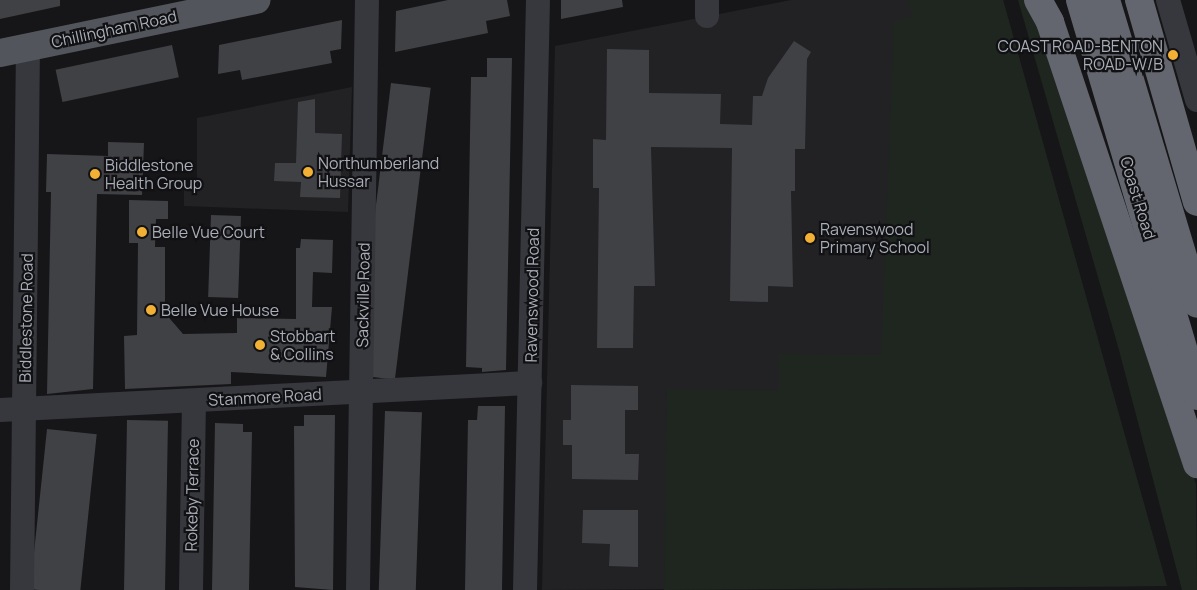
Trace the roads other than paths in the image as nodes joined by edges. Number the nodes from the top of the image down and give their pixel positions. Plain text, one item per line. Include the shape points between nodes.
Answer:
1 (257, 0) edge
2 (367, 0) edge
3 (538, 0) edge
4 (1038, 0) edge
5 (1080, 0) edge
6 (1106, 0) edge
7 (1139, 0) edge
8 (1168, 0) edge
9 (28, 47) junction
10 (0, 53) edge
11 (1197, 100) edge
12 (1197, 202) edge
13 (1197, 304) edge
14 (530, 383) junction
15 (361, 392) junction
16 (1197, 396) edge
17 (194, 401) junction
18 (24, 409) junction
19 (0, 410) edge
20 (1197, 464) edge
21 (22, 590) edge
22 (191, 590) edge
23 (358, 590) edge
24 (525, 590) edge

1 - 9 main road, Chillingham Road
2 - 15 street, Sackville Road
3 - 14 street, Ravenswood Road
4 - 20 highway via 1050,22
5 - 16 highway, Coast Road
6 - 13 highway, Coast Road
7 - 12 highway
8 - 11 street
9 - 10 main road, Chillingham Road
9 - 18 street, Biddlestone Road
14 - 15 street, Stanmore Road
14 - 24 street, Ravenswood Road
15 - 17 street, Stanmore Road
15 - 23 street, Sackville Road
17 - 18 street, Stanmore Road
17 - 22 street, Rokeby Terrace
18 - 19 street, Stanmore Road
18 - 21 street, Biddlestone Road

